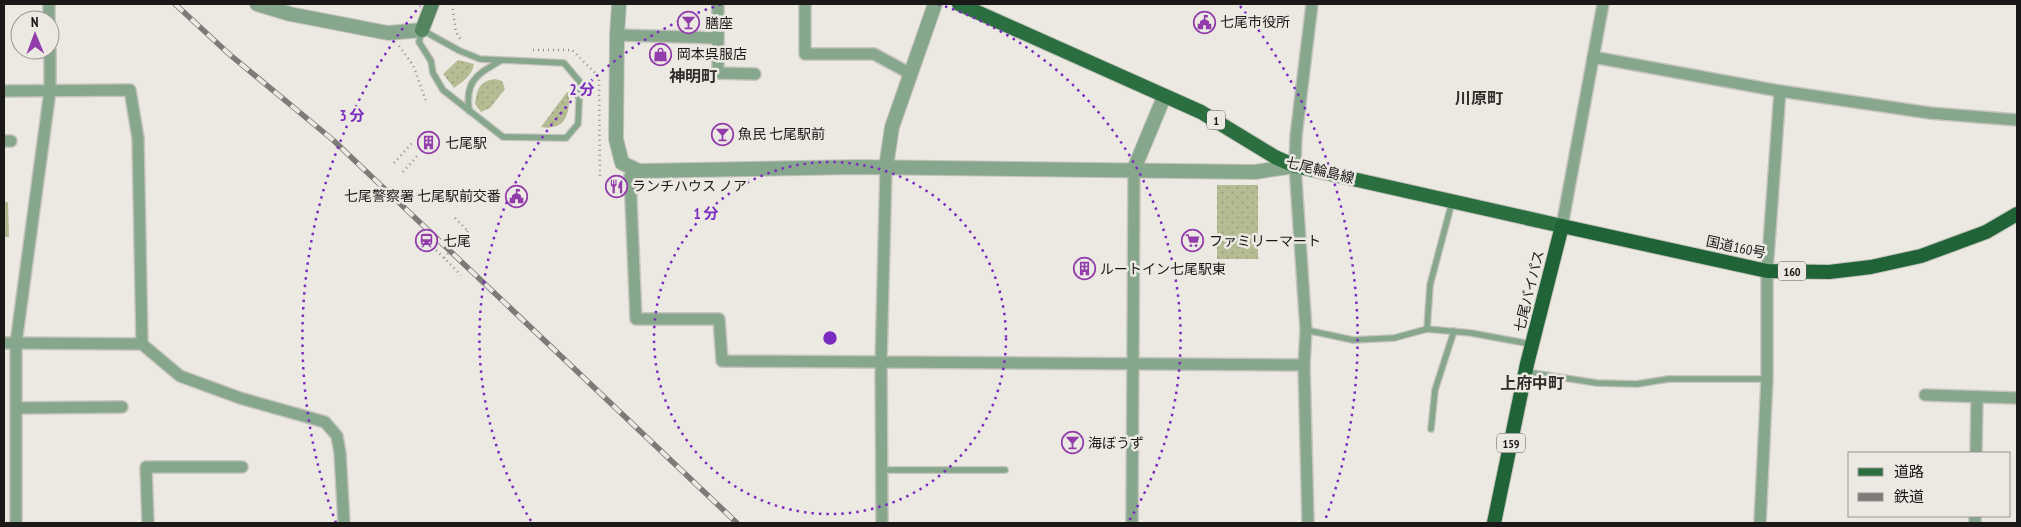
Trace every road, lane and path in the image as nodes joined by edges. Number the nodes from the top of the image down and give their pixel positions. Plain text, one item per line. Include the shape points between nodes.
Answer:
1 (257, 4) edge
2 (432, 4) edge
3 (452, 4) edge
4 (619, 4) edge
5 (718, 4) edge
6 (805, 4) edge
7 (935, 4) edge
8 (959, 4) edge
9 (1312, 4) edge
10 (1602, 4) edge
11 (422, 30) junction
12 (617, 35) junction
13 (718, 38) junction
14 (396, 42) dead end
15 (464, 44) dead end
16 (1592, 56) junction
17 (50, 60) edge
18 (501, 60) junction
19 (755, 74) dead end
20 (911, 74) junction
21 (4, 91) edge
22 (50, 91) junction
23 (1780, 91) junction
24 (1164, 97) junction
25 (426, 101) dead end
26 (469, 111) junction
27 (2017, 120) edge
28 (412, 144) dead end
29 (418, 155) dead end
30 (394, 163) dead end
31 (1295, 166) junction
32 (886, 167) junction
33 (1134, 169) junction
34 (639, 171) junction
35 (403, 172) dead end
36 (1452, 201) junction
37 (2017, 214) edge
38 (455, 218) dead end
39 (1562, 226) junction
40 (428, 243) dead end
41 (444, 258) junction
42 (1767, 271) junction
43 (461, 275) dead end
44 (1427, 329) junction
45 (1306, 330) junction
46 (1454, 331) junction
47 (4, 343) edge
48 (16, 343) junction
49 (142, 344) junction
50 (1532, 344) junction
51 (881, 362) junction
52 (1133, 364) junction
53 (1304, 365) junction
54 (1526, 368) junction
55 (1767, 379) junction
56 (1925, 395) dead end
57 (1977, 397) junction
58 (2017, 398) edge
59 (122, 407) dead end
60 (17, 408) junction
61 (1431, 429) dead end
62 (1976, 452) edge
63 (242, 467) dead end
64 (882, 470) junction
65 (1005, 470) dead end
66 (4, 506) edge
67 (16, 506) junction
68 (16, 523) edge
69 (148, 523) edge
70 (344, 523) edge
71 (882, 523) edge
72 (1132, 523) edge
73 (1308, 523) edge
74 (1494, 523) edge
75 (1760, 523) edge

1 - 11 street via 290,14 388,33
2 - 11 main road
3 - 15 path via 456,32
4 - 12 street
5 - 13 street
6 - 20 street via 804,54 874,54
7 - 20 street
8 - 24 main road, 七尾輪島線 / 1
9 - 31 street
10 - 16 street
11 - 18 lane via 480,59
11 - 26 lane via 419,42 431,61 433,73 443,90
12 - 13 street
12 - 34 street via 616,139 622,163
13 - 19 street via 718,73
14 - 25 path via 413,65
16 - 23 street
16 - 39 street
17 - 22 street
18 - 26 lane via 472,82
18 - 26 lane via 564,63 580,82 578,124 566,138 503,137
20 - 32 street via 892,127
21 - 22 street
22 - 48 street
22 - 49 street via 130,90 138,138
23 - 27 street via 1930,113
23 - 42 street
24 - 31 main road, 七尾輪島線 / 1 via 1201,112
24 - 33 street
28 - 30 path
29 - 35 path
31 - 33 street via 1254,172
31 - 36 main road, 七尾輪島線 / 1
31 - 45 street
32 - 33 street
32 - 34 street
32 - 51 street
33 - 52 street
34 - 51 street via 630,176 636,320 719,319 722,361
36 - 39 main road, 七尾輪島線 / 1
36 - 44 lane via 1430,285
37 - 42 highway, 国道160号 / 160 via 1986,232 1921,256 1829,272
38 - 41 path, bridge via 468,231
39 - 42 highway, 国道160号 / 160
39 - 50 highway, 七尾バイパス / 159
40 - 41 path
41 - 43 path
42 - 55 street
44 - 45 lane via 1394,338 1353,340
44 - 46 lane
45 - 53 street
46 - 50 lane
46 - 61 lane via 1435,390
47 - 48 street
48 - 49 street
48 - 60 street
49 - 70 street via 180,376 240,398 325,422 337,436
50 - 54 highway, 七尾バイパス / 159
51 - 52 street
51 - 64 street
52 - 53 street
52 - 72 street
53 - 73 street
54 - 55 lane via 1597,383
54 - 74 highway, 159
55 - 75 street
56 - 57 street
57 - 58 street
57 - 62 street
59 - 60 street
60 - 67 street
63 - 69 street via 146,467
64 - 65 lane
64 - 71 street
66 - 67 street
67 - 68 street

